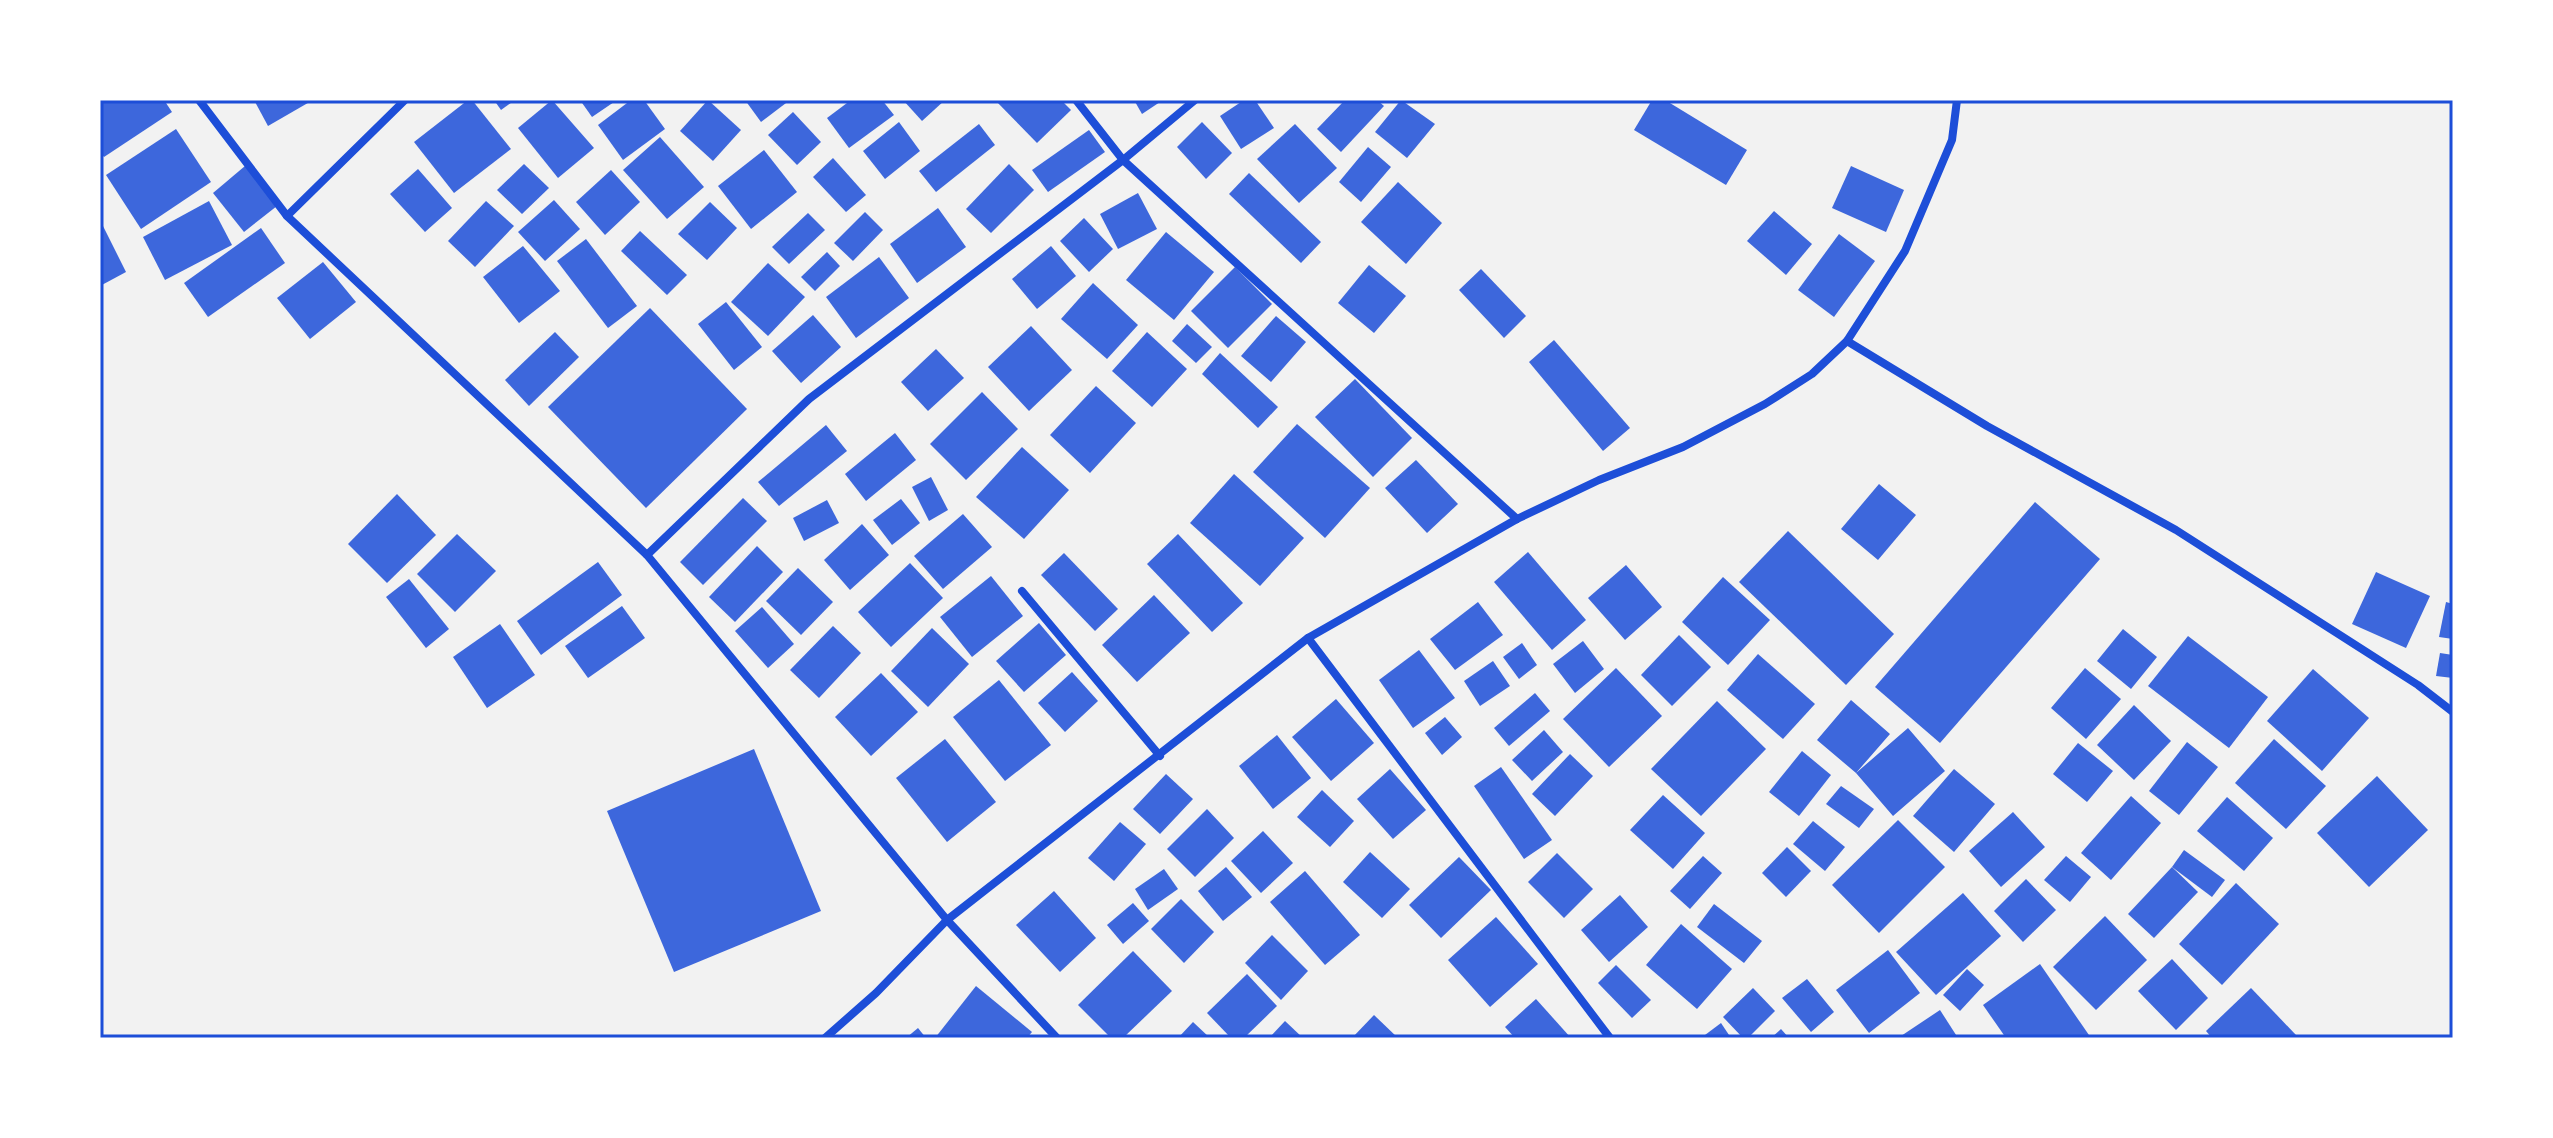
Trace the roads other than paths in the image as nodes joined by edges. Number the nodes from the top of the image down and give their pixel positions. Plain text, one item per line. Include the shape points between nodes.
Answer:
1 (199, 100) edge
2 (405, 100) edge
3 (1076, 100) edge
4 (1195, 100) edge
5 (1957, 100) edge
6 (1123, 160) junction
7 (287, 216) junction
8 (1847, 341) junction
9 (1517, 519) junction
10 (647, 555) junction
11 (1022, 591) dead end
12 (1308, 638) junction
13 (2453, 712) edge
14 (1160, 756) junction
15 (947, 920) junction
16 (825, 1038) edge
17 (1057, 1038) edge
18 (1610, 1038) edge

1 - 7 street
2 - 7 street
3 - 6 street
4 - 6 street
5 - 8 street via 1952,140 1905,251
6 - 9 street
6 - 10 street via 809,399
7 - 10 street
8 - 9 street via 1812,374 1765,404 1683,447
8 - 13 street via 2176,530
9 - 12 street
10 - 15 street
11 - 14 street
12 - 14 street
12 - 18 street
14 - 15 street
15 - 16 street
15 - 17 street

